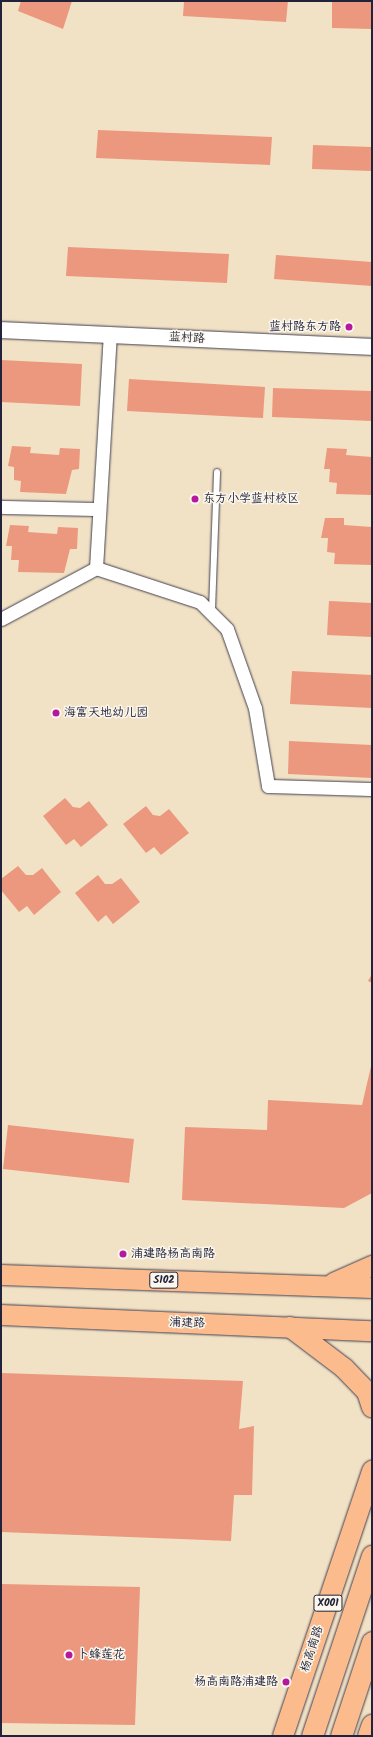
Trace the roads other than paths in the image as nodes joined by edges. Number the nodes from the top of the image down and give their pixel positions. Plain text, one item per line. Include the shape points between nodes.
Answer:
1 (1, 330) edge
2 (110, 334) junction
3 (372, 347) edge
4 (217, 472) dead end
5 (1, 507) edge
6 (99, 509) junction
7 (96, 568) junction
8 (212, 610) junction
9 (1, 619) edge
10 (372, 789) edge
11 (372, 1266) edge
12 (1, 1275) edge
13 (326, 1286) junction
14 (372, 1288) edge
15 (1, 1315) edge
16 (290, 1327) junction
17 (372, 1331) edge
18 (372, 1407) edge
19 (372, 1471) edge
20 (372, 1556) edge
21 (372, 1642) edge
22 (372, 1725) edge
23 (283, 1736) edge
24 (312, 1736) edge
25 (341, 1736) edge
26 (368, 1736) edge

1 - 2 street, 蓝村路
2 - 3 street, 蓝村路
2 - 6 street
4 - 8 lane
5 - 6 street
6 - 7 street
7 - 8 street via 200,602
7 - 9 street
8 - 10 street via 227,629 255,708 268,786
11 - 13 main road
12 - 13 main road, S102
13 - 14 main road, S102
15 - 16 main road, 浦建路
16 - 17 main road, 浦建路
16 - 18 main road via 344,1368 367,1392
19 - 23 main road, 杨高南路 / X001
20 - 24 highway, X001
21 - 25 highway
22 - 26 main road

